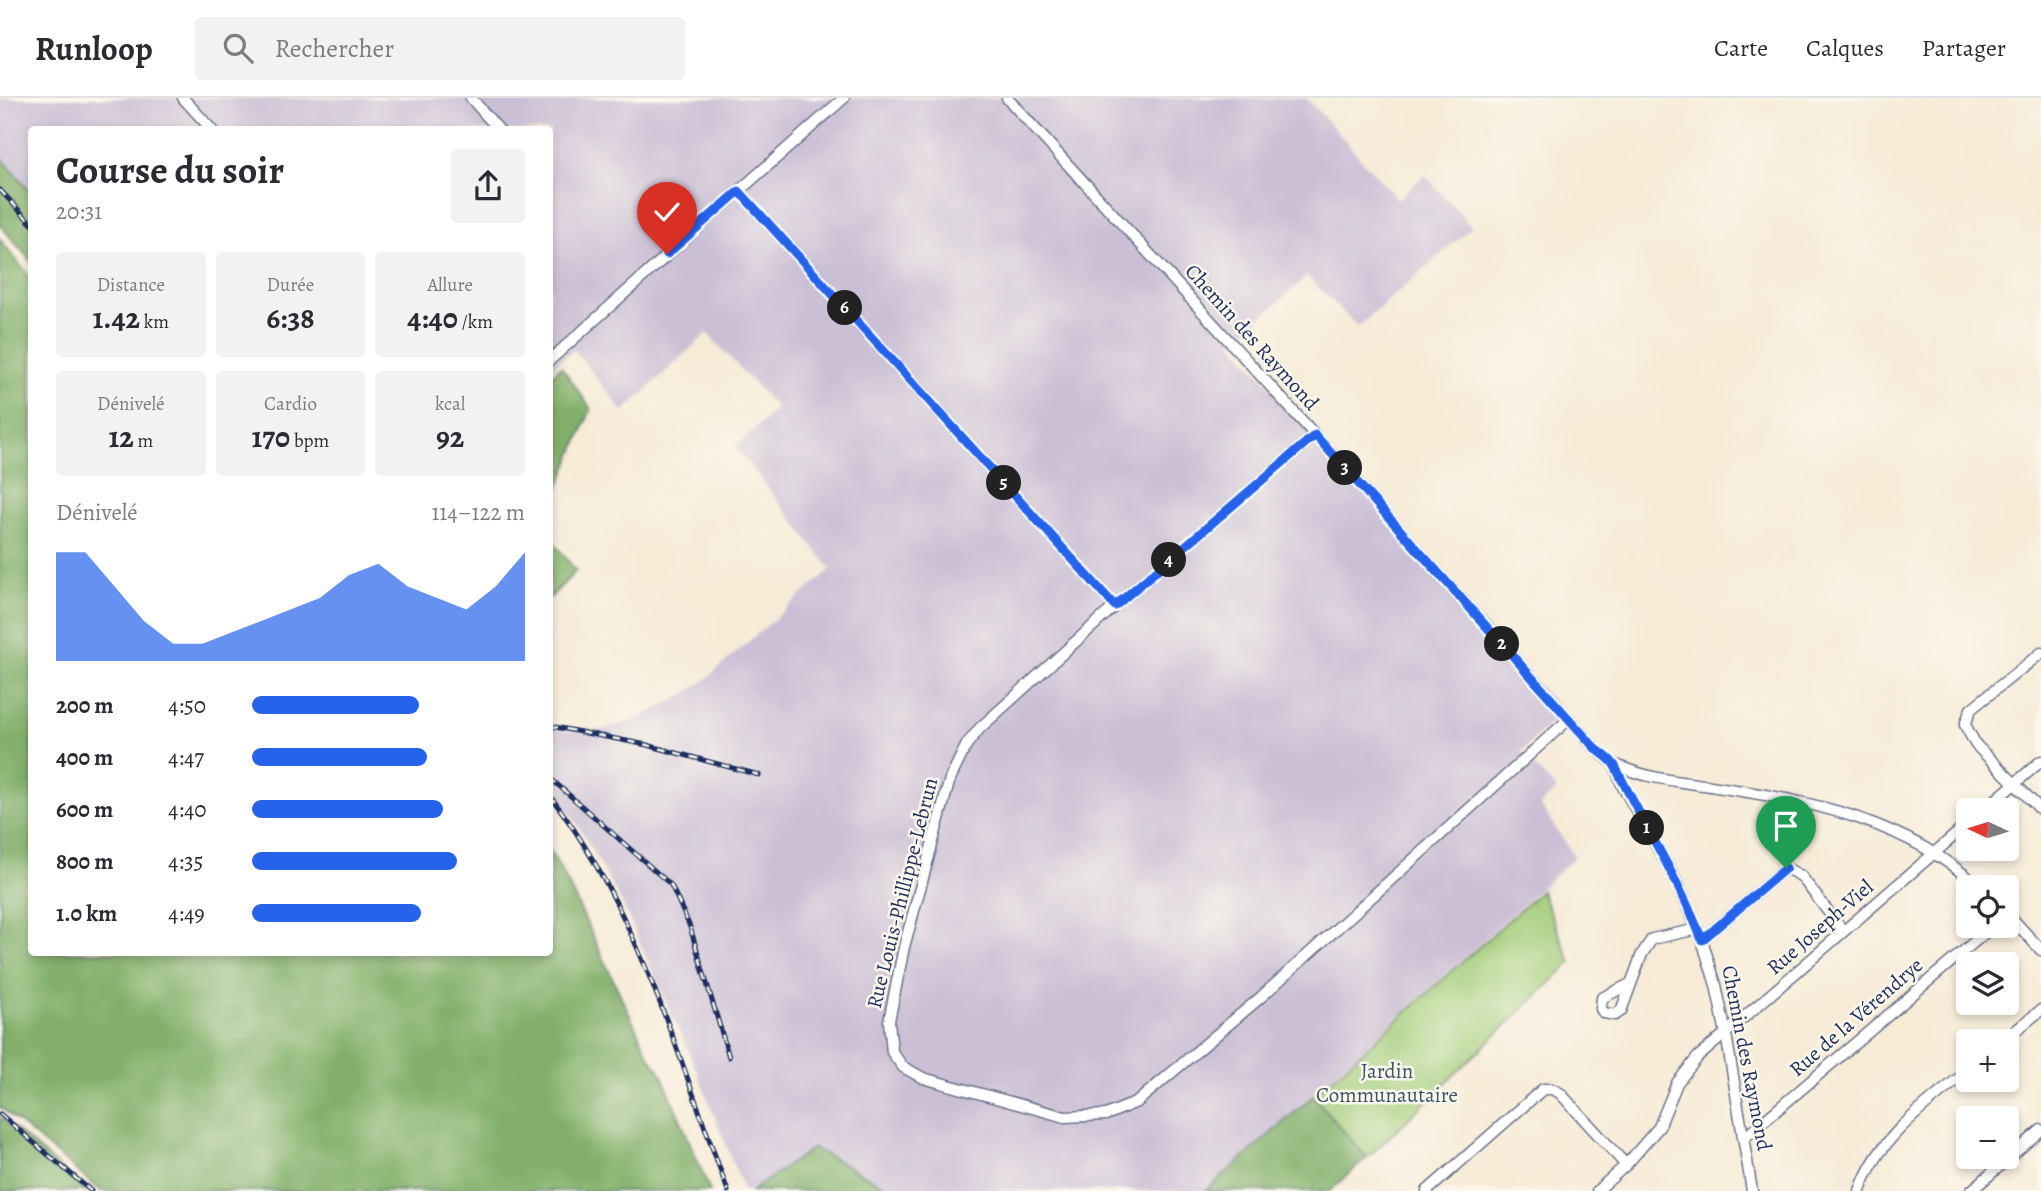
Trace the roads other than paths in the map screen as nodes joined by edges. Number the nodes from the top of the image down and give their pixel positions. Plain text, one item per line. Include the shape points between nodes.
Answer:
1 (184, 98) edge
2 (471, 98) edge
3 (844, 98) edge
4 (1007, 98) edge
5 (208, 126) edge
6 (496, 126) edge
7 (739, 191) junction
8 (553, 357) edge
9 (1315, 435) junction
10 (1115, 606) junction
11 (2041, 653) edge
12 (1569, 719) junction
13 (2041, 761) edge
14 (1614, 764) junction
15 (2015, 783) junction
16 (1997, 798) edge
17 (2041, 810) edge
18 (1956, 834) edge
19 (1935, 853) junction
20 (1963, 875) edge
21 (2019, 926) edge
22 (1698, 929) junction
23 (1843, 931) junction
24 (1979, 938) edge
25 (1702, 940) junction
26 (2041, 950) edge
27 (1630, 984) dead end
28 (2041, 1010) edge
29 (2018, 1029) edge
30 (1726, 1034) junction
31 (1956, 1081) edge
32 (2041, 1130) edge
33 (1744, 1138) junction
34 (1626, 1165) junction
35 (1427, 1191) edge
36 (1597, 1191) edge
37 (1752, 1191) edge
38 (1860, 1191) edge
39 (1971, 1191) edge

1 - 5 street
2 - 6 street
3 - 7 street
4 - 9 street, Chemin des Raymond
7 - 8 street
7 - 10 street
9 - 10 street, Rue Louis-Phillippe-Lebrun
9 - 12 street, Chemin des Raymond
10 - 12 street, Rue Louis-Phillippe-Lebrun via 979,728 950,779 904,947 889,1021 892,1052 903,1067 923,1078 1037,1111 1088,1117 1137,1102 1261,997
11 - 15 street via 1966,717 1968,736
12 - 14 street, Chemin des Raymond
13 - 15 street
14 - 19 street via 1650,776 1816,804 1888,828
14 - 22 street, Chemin des Raymond
15 - 16 street
15 - 17 street
18 - 19 street, Rue Joseph-Viel
19 - 20 street
19 - 23 street, Rue Joseph-Viel
21 - 26 street
22 - 25 street, Chemin des Raymond
22 - 27 street via 1652,939
23 - 25 street via 1801,876 1786,868
23 - 30 street, Rue Joseph-Viel
24 - 33 street, Rue de la Vérendrye
25 - 30 street, Chemin des Raymond
28 - 29 street
30 - 33 street, Chemin des Raymond
30 - 34 street, Rue Joseph-Viel via 1698,1057 1677,1083 1659,1127
31 - 38 street via 1884,1144 1868,1167
32 - 39 street
33 - 37 street, Chemin des Raymond
34 - 35 street via 1560,1093 1543,1089
34 - 36 street, Rue Joseph-Viel

